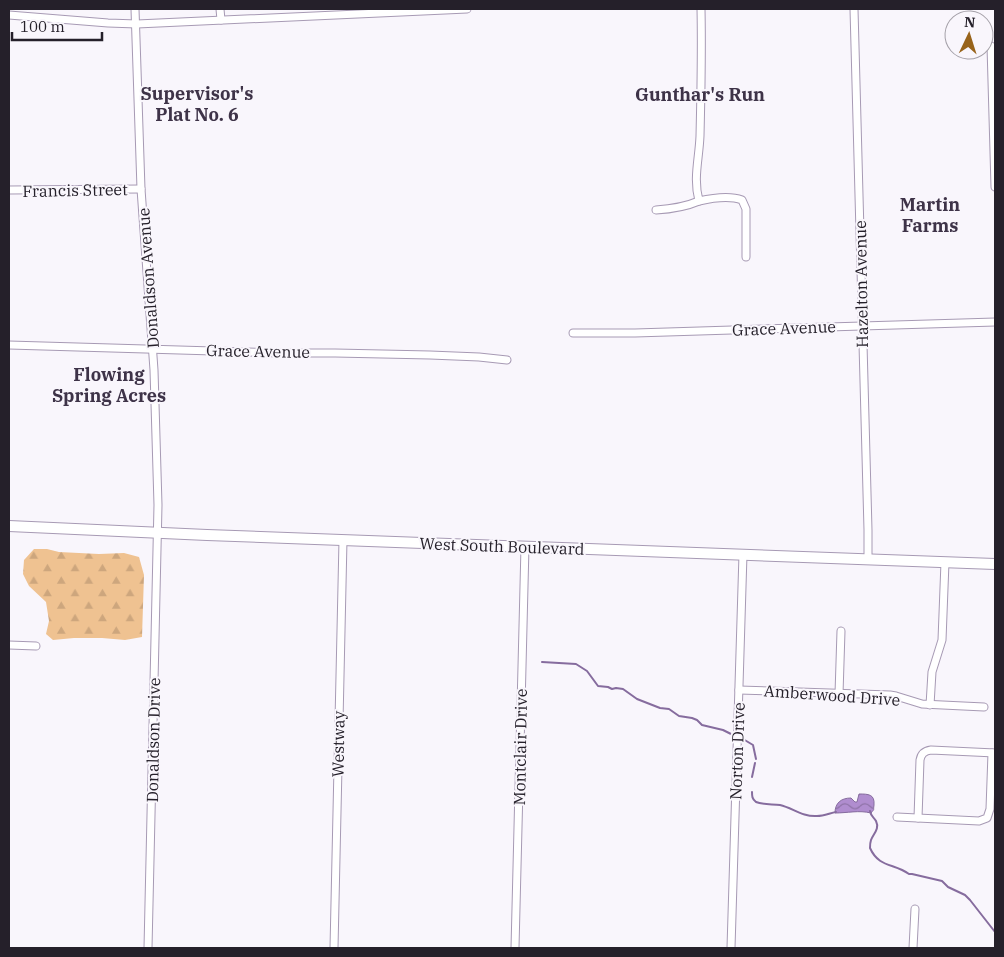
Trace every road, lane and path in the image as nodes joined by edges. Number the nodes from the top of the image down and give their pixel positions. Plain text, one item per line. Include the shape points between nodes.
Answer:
1 (136, 9) edge
2 (220, 9) edge
3 (467, 9) edge
4 (701, 9) edge
5 (854, 9) edge
6 (309, 12) edge
7 (9, 15) edge
8 (221, 20) junction
9 (137, 24) junction
10 (991, 60) edge
11 (995, 187) edge
12 (141, 189) junction
13 (9, 190) edge
14 (700, 201) junction
15 (656, 210) dead end
16 (746, 257) dead end
17 (995, 322) edge
18 (862, 326) junction
19 (574, 333) dead end
20 (9, 345) edge
21 (153, 349) junction
22 (507, 360) dead end
23 (9, 526) edge
24 (158, 533) junction
25 (343, 540) junction
26 (525, 546) junction
27 (743, 554) junction
28 (868, 558) junction
29 (945, 562) junction
30 (995, 564) edge
31 (840, 631) dead end
32 (9, 645) edge
33 (36, 646) dead end
34 (738, 690) junction
35 (838, 694) junction
36 (930, 704) junction
37 (984, 707) dead end
38 (994, 753) edge
39 (897, 818) dead end
40 (918, 818) junction
41 (915, 909) dead end
42 (148, 948) edge
43 (334, 948) edge
44 (515, 948) edge
45 (730, 948) edge
46 (913, 948) edge

1 - 9 street, Donaldson Avenue
2 - 8 street
3 - 6 street
4 - 14 street via 700,148 696,180
5 - 18 street, Hazelton Avenue
6 - 8 street
7 - 9 street
8 - 9 street
9 - 12 street, Donaldson Avenue
10 - 11 street
12 - 13 street, Francis Street
12 - 21 street, Donaldson Avenue
14 - 15 street via 685,207
14 - 16 street via 732,197 742,200 746,210
17 - 18 street, Grace Avenue
18 - 19 street, Grace Avenue
18 - 28 street, Hazelton Avenue
20 - 21 street, Grace Avenue
21 - 22 street, Grace Avenue via 430,355
21 - 24 street, Donaldson Avenue
23 - 24 street, West South Boulevard
24 - 25 street, West South Boulevard
24 - 42 street, Donaldson Drive
25 - 26 street, West South Boulevard
25 - 43 street, Westway
26 - 27 street, West South Boulevard
26 - 44 street, Montclair Drive
27 - 28 street, West South Boulevard
27 - 34 street, Norton Drive
28 - 29 street, West South Boulevard
29 - 30 street, West South Boulevard
29 - 36 street via 942,640 932,672
31 - 35 street
32 - 33 street
34 - 35 street, Amberwood Drive
34 - 45 street, Norton Drive
35 - 36 street, Amberwood Drive via 893,696
36 - 37 street, Amberwood Drive
38 - 40 street via 987,818 979,821
38 - 40 street via 931,750 923,753 920,757
39 - 40 street
41 - 46 street

